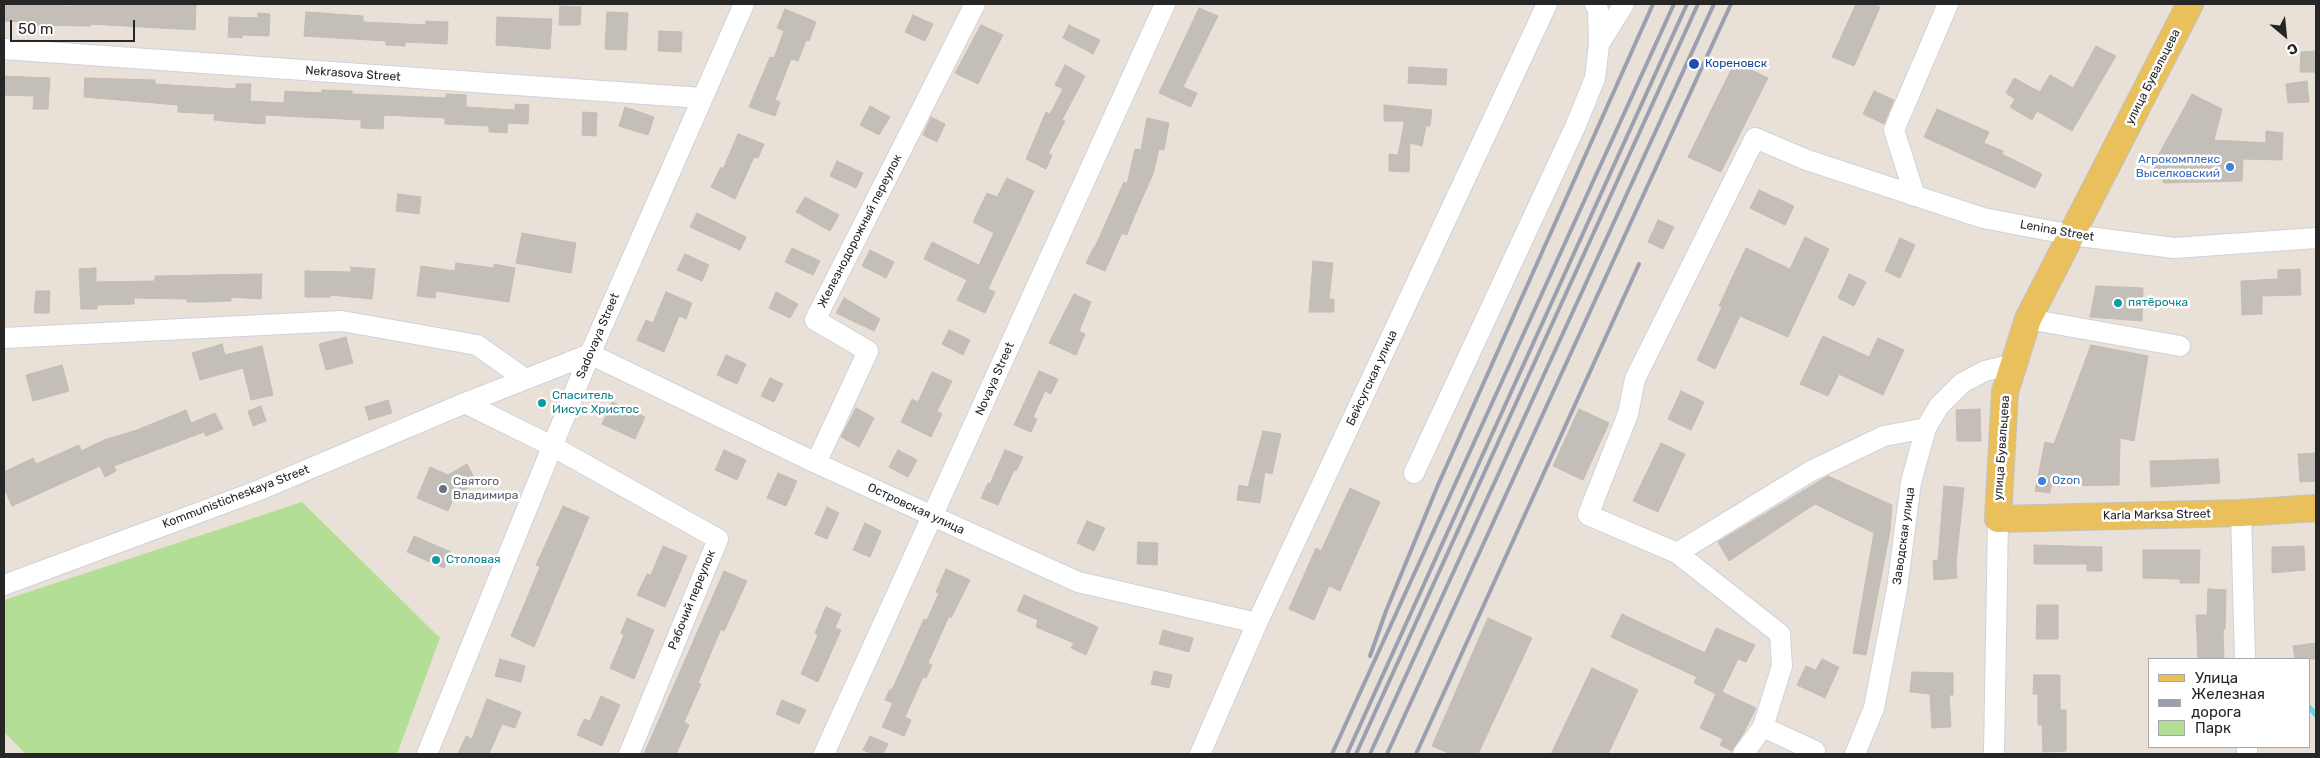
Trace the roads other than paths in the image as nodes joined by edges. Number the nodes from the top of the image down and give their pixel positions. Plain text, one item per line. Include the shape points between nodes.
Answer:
1 (744, 4) edge
2 (975, 4) edge
3 (1165, 4) edge
4 (1548, 4) edge
5 (1594, 4) edge
6 (1624, 4) edge
7 (1948, 4) edge
8 (2190, 4) edge
9 (1599, 44) junction
10 (4, 49) edge
11 (702, 98) junction
12 (1915, 196) junction
13 (2072, 236) junction
14 (2316, 238) edge
15 (2028, 319) junction
16 (4, 338) edge
17 (2180, 346) dead end
18 (590, 354) junction
19 (2014, 364) junction
20 (525, 380) junction
21 (465, 402) junction
22 (1926, 428) junction
23 (552, 446) junction
24 (816, 463) junction
25 (1414, 473) dead end
26 (2316, 508) edge
27 (2241, 513) junction
28 (932, 517) junction
29 (1998, 518) junction
30 (1677, 553) junction
31 (4, 585) edge
32 (1256, 623) junction
33 (2244, 658) edge
34 (1763, 727) junction
35 (427, 754) edge
36 (629, 754) edge
37 (824, 754) edge
38 (1200, 754) edge
39 (1743, 754) edge
40 (1813, 754) edge
41 (1856, 754) edge
42 (1994, 754) edge

1 - 11 street, Sadovaya Street
2 - 24 street, Железнодорожный переулок via 815,320 868,351
3 - 28 street, Novaya Street
4 - 32 street, Бейсугская улица
5 - 9 street via 1598,10
6 - 9 street
7 - 12 street via 1894,130
8 - 13 main road, улица Бувальцева
9 - 25 street via 1595,78 1576,125
10 - 11 street, Nekrasova Street
11 - 18 street, Sadovaya Street
12 - 13 street, Lenina Street via 1983,218
12 - 30 street, Lenina Street via 1807,160 1755,138 1635,379 1628,414 1588,514
13 - 14 street, Lenina Street via 2174,248
13 - 15 main road, улица Бувальцева
15 - 17 street
15 - 19 main road, улица Бувальцева
16 - 20 street via 342,321 477,345
18 - 20 street, Kommunisticheskaya Street
18 - 23 street, Sadovaya Street
18 - 24 street, Островская улица
19 - 22 street, Заводская улица via 1985,371 1962,383 1939,406
19 - 29 main road, улица Бувальцева via 2005,392
20 - 21 street, Kommunisticheskaya Street
21 - 23 street
21 - 31 street, Kommunisticheskaya Street via 257,490
22 - 30 street via 1884,436 1811,471
22 - 41 street, Заводская улица via 1912,482 1897,589 1874,708
23 - 35 street, Sadovaya Street
23 - 36 street, Рабочий переулок via 718,539
24 - 28 street, Островская улица
26 - 27 main road, Karla Marksa Street
27 - 29 main road, Karla Marksa Street
27 - 33 street
28 - 32 street, Островская улица via 1078,582
28 - 37 street, Novaya Street
29 - 42 street, улица Бувальцева
30 - 34 street via 1780,634 1782,666
32 - 38 street, Бейсугская улица
34 - 39 street
34 - 40 street via 1815,751

